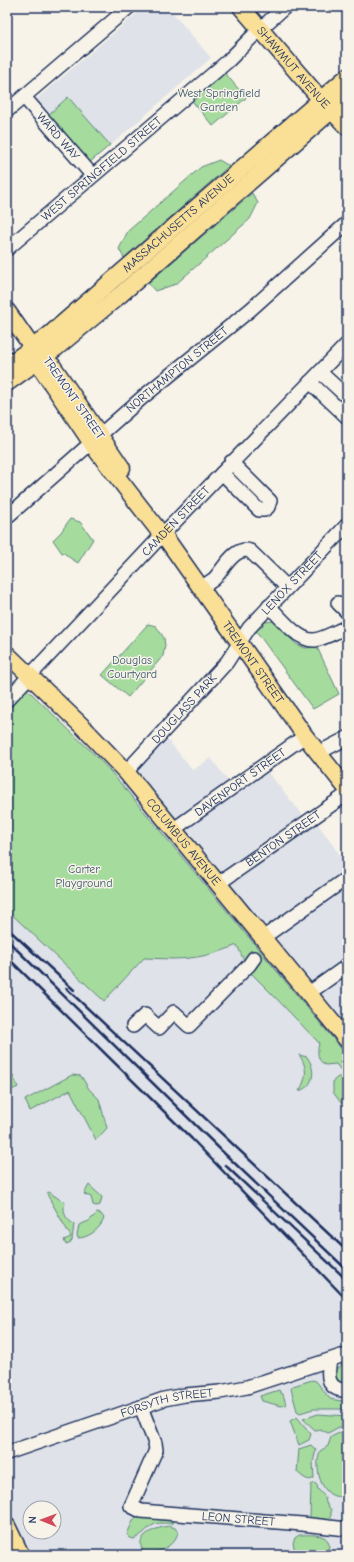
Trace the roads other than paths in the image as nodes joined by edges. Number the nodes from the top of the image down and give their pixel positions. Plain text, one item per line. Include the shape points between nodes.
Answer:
1 (129, 7) edge
2 (241, 7) edge
3 (285, 7) edge
4 (260, 29) junction
5 (347, 77) edge
6 (24, 97) junction
7 (347, 97) edge
8 (326, 105) junction
9 (7, 111) edge
10 (347, 127) edge
11 (92, 175) junction
12 (347, 223) edge
13 (7, 249) edge
14 (7, 311) edge
15 (347, 344) edge
16 (38, 355) junction
17 (7, 366) edge
18 (320, 372) junction
19 (310, 382) junction
20 (7, 383) edge
21 (347, 397) edge
22 (347, 417) edge
23 (96, 439) junction
24 (231, 462) junction
25 (222, 473) junction
26 (7, 517) edge
27 (347, 525) edge
28 (163, 534) junction
29 (287, 587) junction
30 (201, 588) junction
31 (269, 606) junction
32 (347, 627) edge
33 (239, 644) junction
34 (7, 654) edge
35 (30, 676) junction
36 (7, 700) edge
37 (305, 736) junction
38 (347, 738) edge
39 (318, 753) junction
40 (126, 772) junction
41 (347, 789) edge
42 (347, 794) edge
43 (174, 829) junction
44 (347, 878) edge
45 (219, 883) junction
46 (264, 937) junction
47 (254, 958) dead end
48 (347, 966) edge
49 (309, 993) junction
50 (133, 1026) dead end
51 (347, 1040) edge
52 (347, 1356) edge
53 (330, 1361) junction
54 (347, 1390) edge
55 (141, 1407) junction
56 (7, 1454) edge
57 (7, 1526) edge
58 (347, 1529) edge
59 (21, 1555) edge

1 - 6 street
2 - 4 main road, SHAWMUT AVENUE
3 - 4 street, WEST SPRINGFIELD STREET
4 - 8 main road, SHAWMUT AVENUE
4 - 11 street, WEST SPRINGFIELD STREET via 228,61
5 - 8 main road, MASSACHUSETTS AVENUE
6 - 9 street
6 - 11 street, WARD WAY
7 - 8 main road, MASSACHUSETTS AVENUE
8 - 10 main road, SHAWMUT AVENUE
8 - 16 main road, MASSACHUSETTS AVENUE via 48,336
11 - 13 street, WEST SPRINGFIELD STREET
12 - 23 street, NORTHAMPTON STREET via 250,310 143,397
14 - 16 main road, TREMONT STREET
15 - 18 street, CAMDEN STREET
16 - 17 main road, MASSACHUSETTS AVENUE
16 - 20 main road, MASSACHUSETTS AVENUE
16 - 23 main road, TREMONT STREET
18 - 19 street, CAMDEN STREET
18 - 21 street
19 - 22 street
19 - 24 street, CAMDEN STREET
23 - 26 street, NORTHAMPTON STREET
23 - 28 main road, TREMONT STREET
24 - 25 street, CAMDEN STREET
24 - 25 street via 270,501 268,507 259,510
25 - 28 street, CAMDEN STREET
27 - 29 street, LENOX STREET
28 - 30 main road, TREMONT STREET
28 - 35 street, CAMDEN STREET
29 - 30 street via 250,551 243,550 237,552 214,579
29 - 31 street, LENOX STREET
30 - 33 main road, TREMONT STREET
31 - 32 street via 296,633 307,640 318,640
31 - 33 street, LENOX STREET via 248,628
33 - 37 main road, TREMONT STREET
33 - 40 street, DOUGLASS PARK via 227,662
34 - 35 main road, COLUMBUS AVENUE
35 - 36 street, CAMDEN STREET
35 - 40 main road, COLUMBUS AVENUE
37 - 39 main road, TREMONT STREET
37 - 43 street, DAVENPORT STREET
38 - 39 street
39 - 41 main road, TREMONT STREET
40 - 43 main road, COLUMBUS AVENUE
42 - 45 street, BENTON STREET
43 - 45 main road, COLUMBUS AVENUE
44 - 46 street
45 - 46 main road, COLUMBUS AVENUE
46 - 49 main road, COLUMBUS AVENUE
47 - 50 street via 189,1026 174,1012 159,1028 145,1015
48 - 49 street
49 - 51 main road, COLUMBUS AVENUE
52 - 53 street, FORSYTH STREET
53 - 54 street via 328,1377 331,1384
53 - 55 street, FORSYTH STREET via 247,1387 185,1395
55 - 56 street, FORSYTH STREET
55 - 58 street, LEON STREET via 156,1450 131,1506 141,1511
57 - 59 main road

